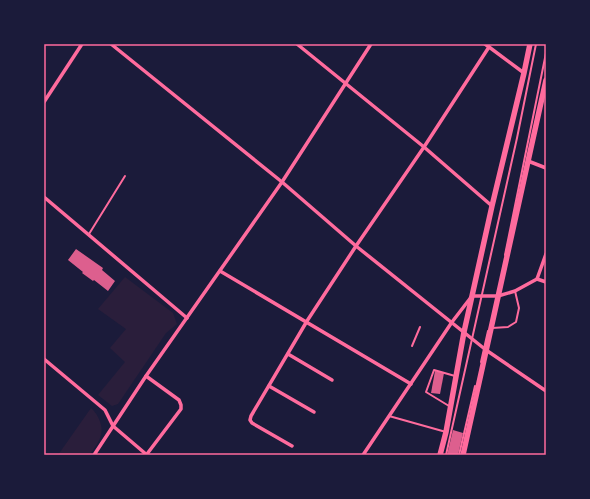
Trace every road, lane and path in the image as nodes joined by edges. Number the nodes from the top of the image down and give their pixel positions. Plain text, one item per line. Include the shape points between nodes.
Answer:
1 (82, 44) edge
2 (111, 44) edge
3 (297, 44) edge
4 (371, 44) edge
5 (485, 44) edge
6 (530, 44) edge
7 (536, 44) edge
8 (489, 47) junction
9 (546, 53) edge
10 (524, 73) junction
11 (546, 80) edge
12 (345, 83) junction
13 (44, 102) edge
14 (424, 147) junction
15 (528, 161) junction
16 (546, 168) edge
17 (125, 176) dead end
18 (282, 182) junction
19 (44, 198) edge
20 (492, 206) junction
21 (88, 234) junction
22 (356, 246) junction
23 (546, 254) edge
24 (220, 271) junction
25 (537, 279) junction
26 (546, 282) edge
27 (515, 291) junction
28 (482, 295) junction
29 (472, 296) junction
30 (497, 296) junction
31 (187, 318) junction
32 (307, 321) junction
33 (452, 322) junction
34 (420, 327) dead end
35 (491, 328) junction
36 (464, 332) junction
37 (472, 338) junction
38 (412, 346) dead end
39 (485, 349) junction
40 (288, 354) junction
41 (44, 359) edge
42 (146, 376) junction
43 (456, 376) junction
44 (332, 380) dead end
45 (411, 384) junction
46 (269, 386) junction
47 (546, 391) edge
48 (450, 407) junction
49 (314, 412) dead end
50 (389, 416) junction
51 (113, 426) junction
52 (446, 432) junction
53 (292, 446) dead end
54 (94, 455) edge
55 (147, 455) edge
56 (363, 455) edge
57 (440, 455) edge
58 (446, 455) edge
59 (459, 455) edge
60 (463, 455) edge

1 - 13 street
2 - 18 street
3 - 12 street
4 - 12 street
5 - 8 street
6 - 10 main road
7 - 28 lane
8 - 10 street
8 - 14 street
9 - 30 lane
10 - 20 main road
11 - 15 main road
12 - 14 street
12 - 18 street
14 - 20 street
14 - 22 street
15 - 16 street
15 - 30 main road
17 - 21 lane
18 - 22 street
18 - 24 street
19 - 21 street
20 - 29 main road
21 - 31 street
22 - 32 street
22 - 33 street
23 - 25 street
24 - 31 street
24 - 32 street
25 - 26 street
25 - 27 street
27 - 30 street
27 - 35 lane via 519,308 516,322 508,326
28 - 29 street
28 - 30 street
28 - 37 lane
29 - 33 street
29 - 36 main road
30 - 35 main road
30 - 39 lane
31 - 42 street
32 - 40 street
32 - 45 street
33 - 36 street
33 - 45 street
34 - 38 lane
35 - 39 main road
36 - 37 street
36 - 43 main road
37 - 39 street
37 - 58 lane
39 - 47 street
39 - 59 lane
39 - 60 main road
40 - 44 street
40 - 46 street
41 - 51 street via 105,410
42 - 51 street
42 - 55 street via 179,400 181,405 181,409
43 - 48 main road
43 - 48 lane via 434,370 426,392
45 - 50 street
46 - 49 street
46 - 53 street via 250,420
48 - 52 main road
50 - 52 lane
50 - 56 street
51 - 54 street
51 - 55 street
52 - 57 main road

